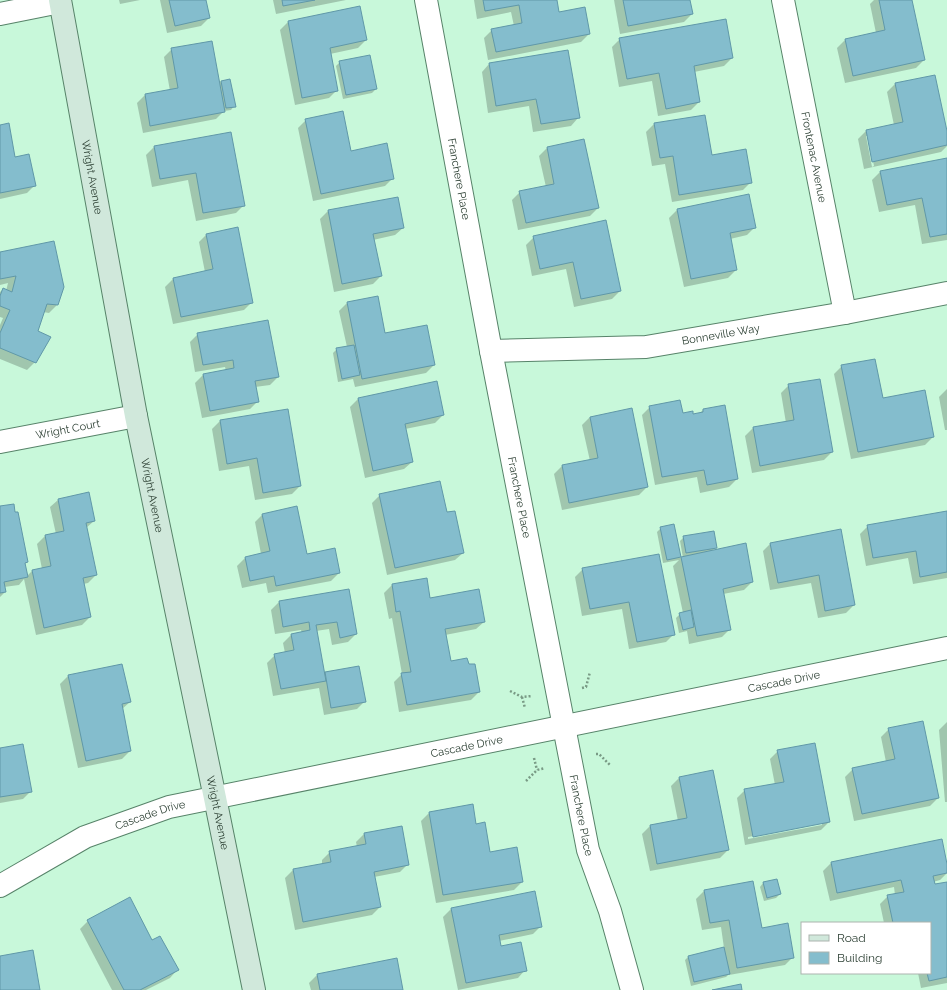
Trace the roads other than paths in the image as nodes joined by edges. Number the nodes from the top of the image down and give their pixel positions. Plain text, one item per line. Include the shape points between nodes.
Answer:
1 (426, 0) edge
2 (783, 0) edge
3 (60, 1) edge
4 (0, 14) edge
5 (947, 293) edge
6 (845, 313) junction
7 (491, 351) junction
8 (136, 416) junction
9 (0, 442) edge
10 (947, 648) edge
11 (565, 727) junction
12 (215, 798) junction
13 (0, 886) edge
14 (254, 990) edge
15 (632, 990) edge

1 - 7 street, Franchere Place
2 - 6 street, Frontenac Avenue
3 - 4 street
3 - 8 street, Wright Avenue
5 - 6 street, Bonneville Way
6 - 7 street, Bonneville Way via 646,347
7 - 11 street, Franchere Place
8 - 9 street, Wright Court
8 - 12 street, Wright Avenue
10 - 11 street, Cascade Drive
11 - 12 street, Cascade Drive
11 - 15 street, Franchere Place via 588,850 610,911
12 - 13 street, Cascade Drive via 169,807 85,837
12 - 14 street, Wright Avenue

